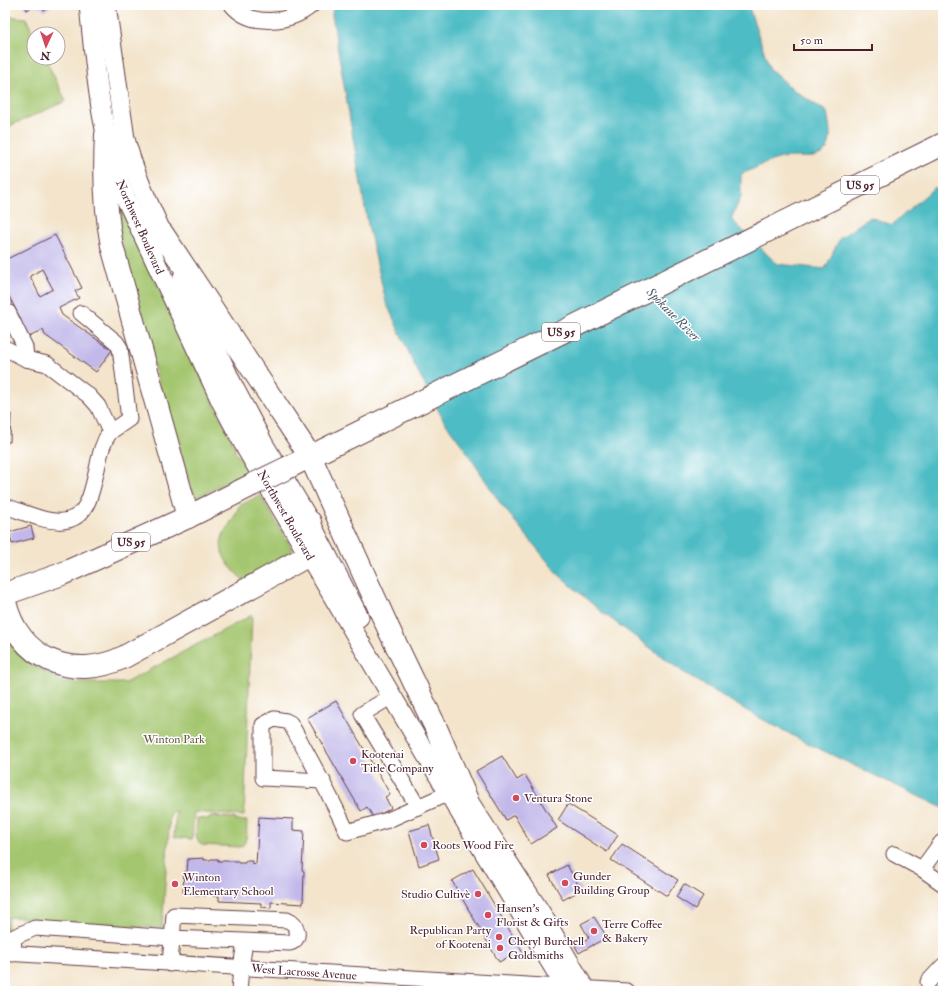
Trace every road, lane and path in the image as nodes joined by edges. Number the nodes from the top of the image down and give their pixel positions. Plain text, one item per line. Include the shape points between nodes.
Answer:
1 (89, 5) edge
2 (106, 5) edge
3 (232, 5) edge
4 (312, 5) edge
5 (106, 135) junction
6 (943, 144) edge
7 (162, 233) junction
8 (5, 311) edge
9 (81, 313) dead end
10 (5, 348) edge
11 (26, 359) junction
12 (110, 432) junction
13 (310, 456) junction
14 (5, 506) edge
15 (188, 517) junction
16 (310, 522) junction
17 (309, 554) junction
18 (5, 594) edge
19 (5, 602) edge
20 (392, 696) junction
21 (323, 782) junction
22 (458, 796) junction
23 (418, 806) junction
24 (941, 843) dead end
25 (894, 854) dead end
26 (922, 869) junction
27 (943, 884) edge
28 (172, 938) junction
29 (245, 942) junction
30 (9, 954) edge
31 (170, 964) junction
32 (943, 966) edge
33 (241, 968) junction
34 (928, 982) dead end
35 (577, 990) edge
36 (239, 991) edge
37 (627, 991) edge

1 - 5 main road, Northwest Boulevard via 96,76
2 - 7 main road, Northwest Boulevard via 125,139 140,184
3 - 4 street via 244,15 265,20 284,19
5 - 15 highway via 104,172 112,246
5 - 17 main road, Northwest Boulevard via 113,166 126,200 221,401
6 - 13 highway, US 95
7 - 13 highway
7 - 16 main road, Northwest Boulevard via 233,386
8 - 11 street via 8,312 26,347
9 - 12 street via 120,348 129,419
10 - 11 street
11 - 12 street via 47,364 89,396 98,406
12 - 14 street via 102,444 90,496 81,514 75,519 54,521
13 - 15 highway, US 95, bridge
13 - 22 highway via 431,717
15 - 18 highway, US 95 via 62,574
16 - 17 highway via 314,544
16 - 22 main road, Northwest Boulevard via 364,627 424,725
17 - 19 highway via 124,657 99,666 69,666 38,654 18,633 8,617
17 - 20 main road, Northwest Boulevard
20 - 22 main road, Northwest Boulevard
20 - 23 street via 362,714
21 - 21 street via 290,723 274,719 263,726 263,778
21 - 23 street via 347,832 388,820
22 - 23 street
22 - 35 main road, Northwest Boulevard via 542,915
24 - 26 street
25 - 26 street
26 - 27 street
28 - 29 street
28 - 29 street via 174,914 287,920 294,922 297,927 294,942
28 - 30 street via 35,928 14,937
28 - 31 street
29 - 33 street
30 - 31 street, West Lacrosse Avenue
31 - 33 street, West Lacrosse Avenue
32 - 34 street
33 - 35 street, West Lacrosse Avenue
33 - 36 street
35 - 37 street, West Lacrosse Avenue

